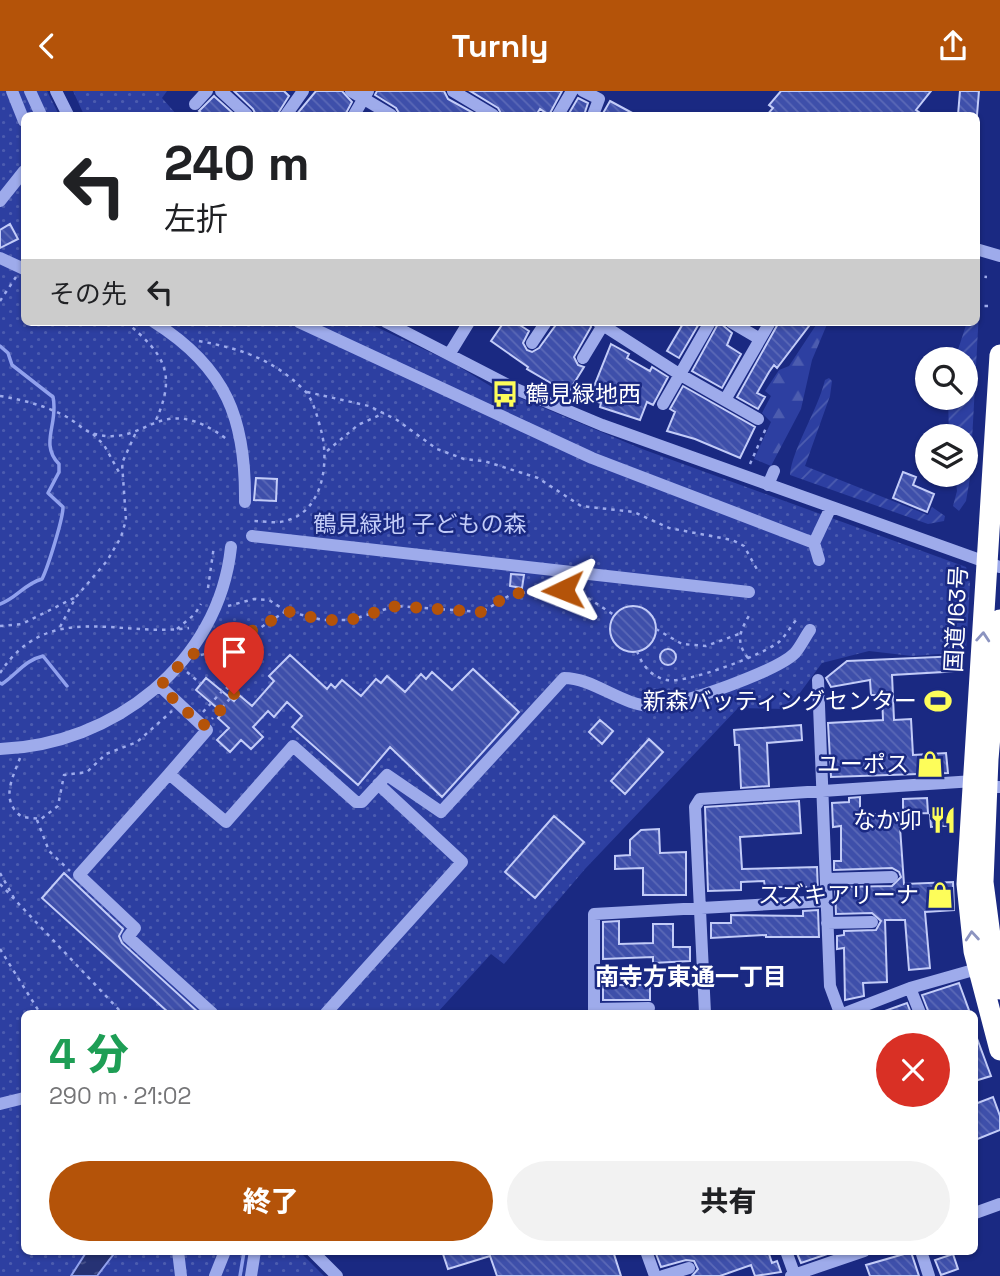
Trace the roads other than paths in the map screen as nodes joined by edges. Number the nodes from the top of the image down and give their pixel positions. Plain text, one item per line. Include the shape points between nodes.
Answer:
1 (12, 91) edge
2 (30, 91) edge
3 (56, 91) edge
4 (207, 91) edge
5 (221, 91) edge
6 (351, 91) edge
7 (453, 91) edge
8 (572, 91) edge
9 (583, 91) edge
10 (299, 92) edge
11 (365, 95) edge
12 (195, 104) dead end
13 (40, 112) edge
14 (66, 112) edge
15 (244, 112) edge
16 (289, 112) edge
17 (356, 112) edge
18 (387, 112) edge
19 (488, 112) edge
20 (560, 112) edge
21 (594, 112) edge
22 (21, 114) edge
23 (21, 175) edge
24 (0, 201) edge
25 (980, 250) edge
26 (1000, 256) edge
27 (0, 258) edge
28 (21, 268) edge
29 (161, 326) edge
30 (308, 326) edge
31 (394, 326) edge
32 (467, 326) edge
33 (540, 326) edge
34 (599, 326) edge
35 (603, 326) edge
36 (708, 326) edge
37 (738, 326) edge
38 (768, 326) edge
39 (760, 339) junction
40 (532, 342) dead end
41 (450, 353) junction
42 (1000, 355) edge
43 (583, 358) dead end
44 (679, 374) junction
45 (725, 400) junction
46 (663, 404) dead end
47 (758, 419) road end
48 (778, 473) dead end
49 (771, 486) junction
50 (245, 502) dead end
51 (831, 507) junction
52 (252, 536) dead end
53 (814, 543) junction
54 (231, 547) dead end
55 (818, 560) dead end
56 (993, 566) edge
57 (749, 592) dead end
58 (1000, 620) edge
59 (810, 630) dead end
60 (999, 650) edge
61 (818, 680) dead end
62 (160, 686) junction
63 (0, 749) edge
64 (169, 774) junction
65 (378, 784) junction
66 (987, 785) edge
67 (824, 791) junction
68 (892, 877) dead end
69 (826, 880) junction
70 (826, 901) junction
71 (699, 909) junction
72 (872, 922) dead end
73 (827, 923) junction
74 (990, 966) edge
75 (910, 988) junction
76 (1000, 989) edge
77 (649, 1008) dead end
78 (869, 1009) edge
79 (209, 1010) edge
80 (329, 1010) edge
81 (594, 1010) edge
82 (612, 1010) edge
83 (705, 1010) edge
84 (841, 1010) edge
85 (919, 1010) edge
86 (1000, 1050) edge
87 (21, 1099) edge
88 (0, 1104) edge
89 (1000, 1204) edge
90 (978, 1212) edge
91 (178, 1255) edge
92 (223, 1255) edge
93 (254, 1255) edge
94 (316, 1255) edge
95 (647, 1255) edge
96 (787, 1255) edge
97 (853, 1255) edge
98 (922, 1255) edge
99 (689, 1268) dead end
100 (181, 1276) edge
101 (215, 1276) edge
102 (251, 1276) edge
103 (337, 1276) edge
104 (654, 1276) edge
105 (663, 1276) edge
106 (793, 1276) edge
107 (929, 1276) edge

1 - 22 street
2 - 13 street
3 - 14 street
4 - 12 street
5 - 15 street
6 - 11 street
7 - 19 street
8 - 20 street
9 - 21 street via 600,99
10 - 16 street via 299,101
11 - 17 street
11 - 18 street
23 - 24 street
25 - 26 street
27 - 28 street
29 - 50 street via 206,365 227,397 246,456
30 - 53 street via 592,458
31 - 41 street
32 - 41 street
33 - 40 street
34 - 43 street
35 - 44 street
36 - 44 street
37 - 39 street
38 - 39 street
39 - 45 street
41 - 49 street via 548,404
42 - 56 highway, 国道163号
44 - 45 street
44 - 46 street
45 - 47 street
48 - 49 street
49 - 51 street
51 - 53 street
51 - 56 street
52 - 57 street
53 - 55 street
54 - 62 street via 218,606 190,654
66 -> 56 highway, 国道163号 via 972,772
58 - 60 highway, 国道163号
59 - 65 street via 794,653 773,668 655,706 614,697 577,678 564,678 440,812 387,775
60 - 66 highway, 国道163号
61 - 67 street
62 - 63 street via 128,711 92,730 25,748
62 - 64 street via 207,730
64 - 65 street via 226,822 293,746 356,802 362,802
64 - 79 street via 79,875 135,928 128,937
65 - 80 street via 462,862
66 - 67 street
66 - 74 highway, 国道163号 via 967,884
67 - 69 street
67 - 71 street via 700,799 695,807
68 - 69 street
69 - 70 street
70 - 71 street
70 - 73 street
71 - 81 street via 594,914
71 - 83 street
72 - 73 street
73 - 84 street via 830,986
74 - 75 street
74 - 76 highway, 国道163号
74 - 86 highway, 国道163号
75 - 78 street
75 - 85 street
77 - 82 street
87 - 88 street
89 - 90 street
91 - 100 street
92 - 101 street
93 - 102 street
94 - 103 street
95 - 104 street
96 - 106 street
97 - 106 street
98 - 107 street
99 - 105 street

